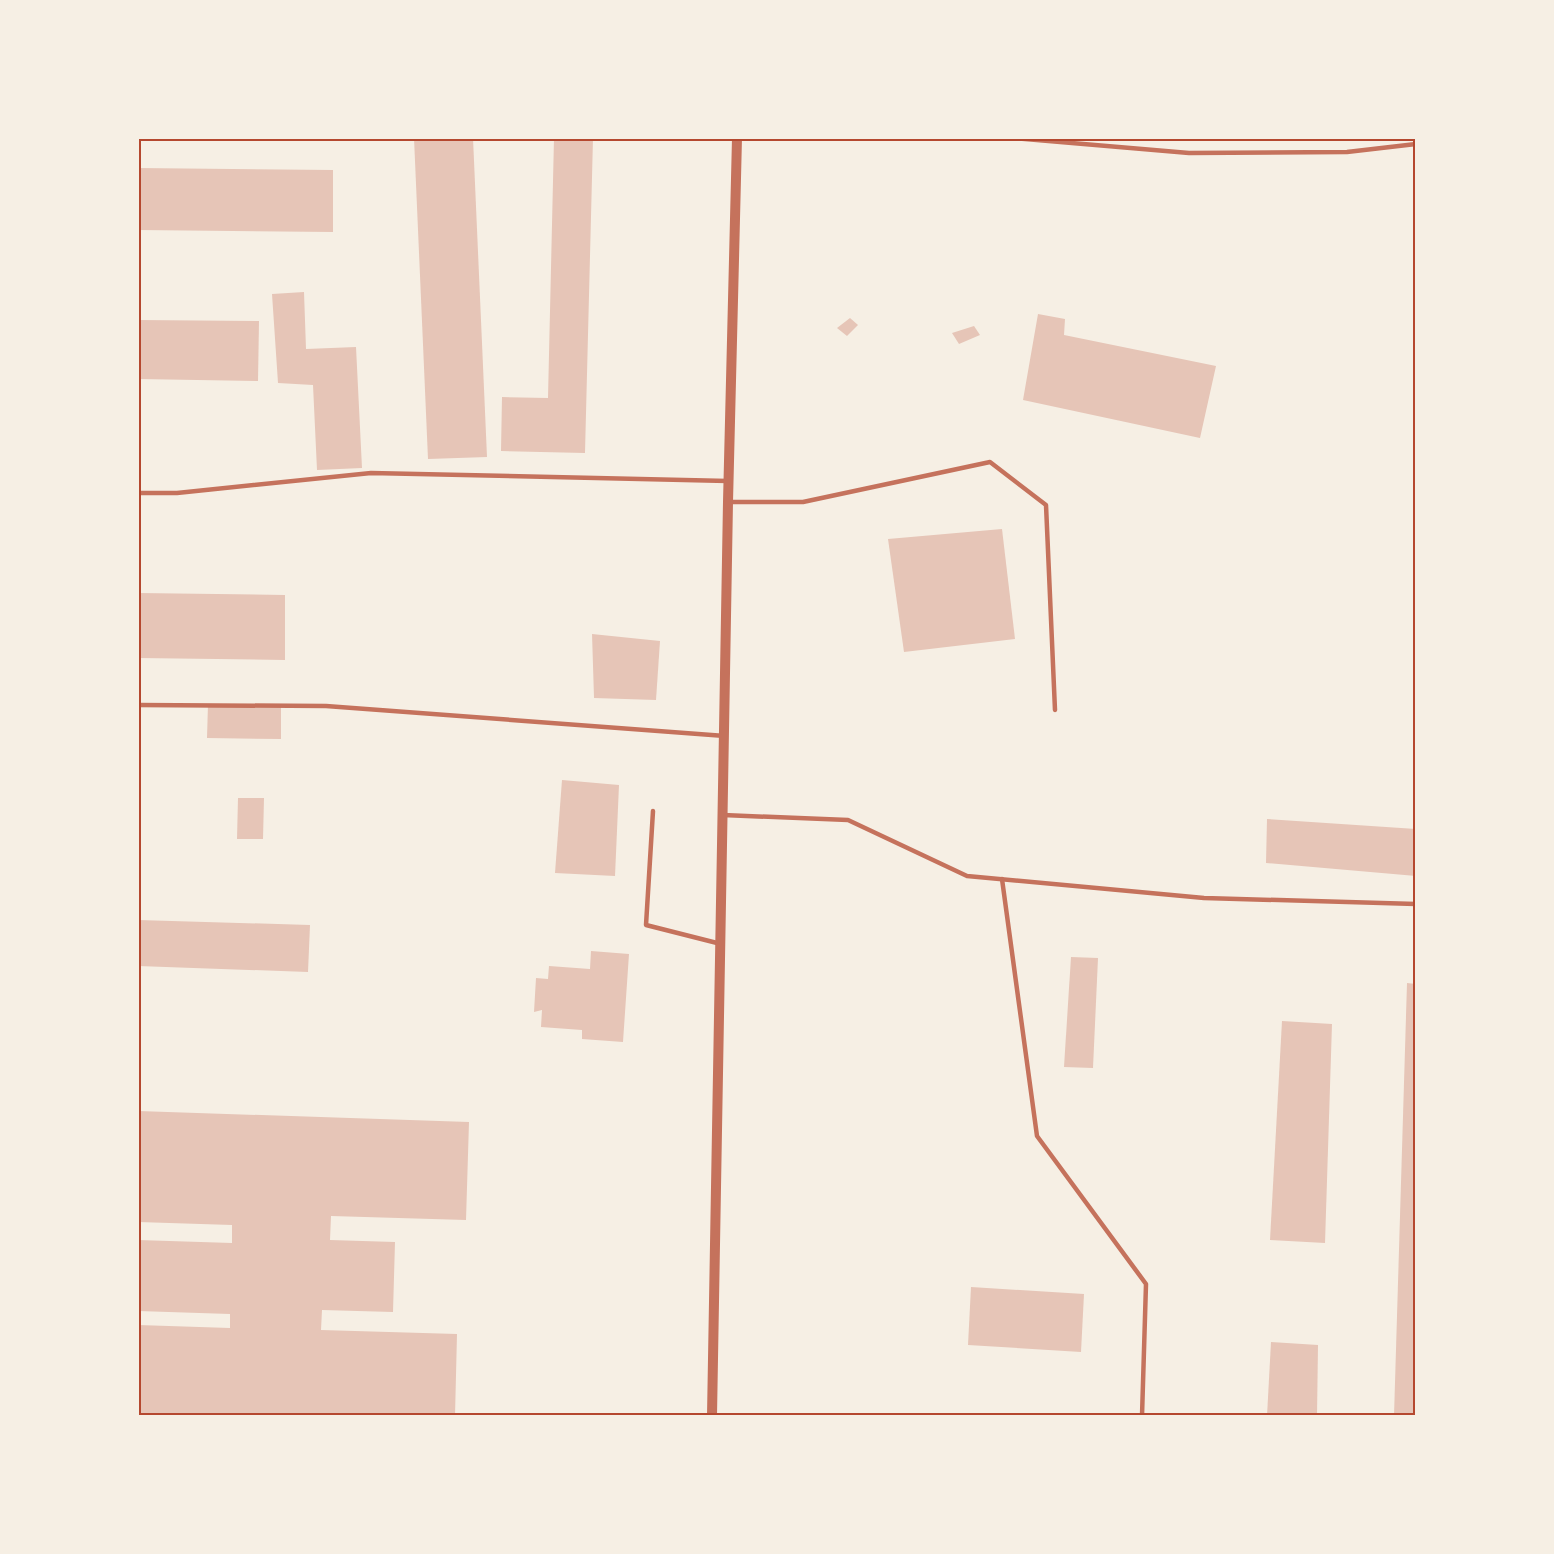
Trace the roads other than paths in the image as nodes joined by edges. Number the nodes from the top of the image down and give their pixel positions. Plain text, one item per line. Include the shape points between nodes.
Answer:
1 (737, 138) edge
2 (1014, 138) edge
3 (1416, 144) edge
4 (729, 481) junction
5 (138, 493) edge
6 (728, 502) junction
7 (138, 705) edge
8 (1056, 710) dead end
9 (724, 736) junction
10 (652, 811) dead end
11 (723, 815) junction
12 (1002, 879) junction
13 (1416, 904) edge
14 (721, 944) junction
15 (712, 1416) edge
16 (1142, 1416) edge

1 - 4 street
2 - 3 lane via 1189,153 1347,152
4 - 5 lane via 371,473 177,493
4 - 6 street
6 - 8 lane via 803,502 990,462 1046,506
6 - 9 street
7 - 9 lane via 326,706
9 - 11 street
10 - 14 lane via 646,925
11 - 12 lane via 848,820 967,876
11 - 14 street
12 - 13 lane via 1204,898
12 - 16 lane via 1037,1136 1146,1284
14 - 15 street

